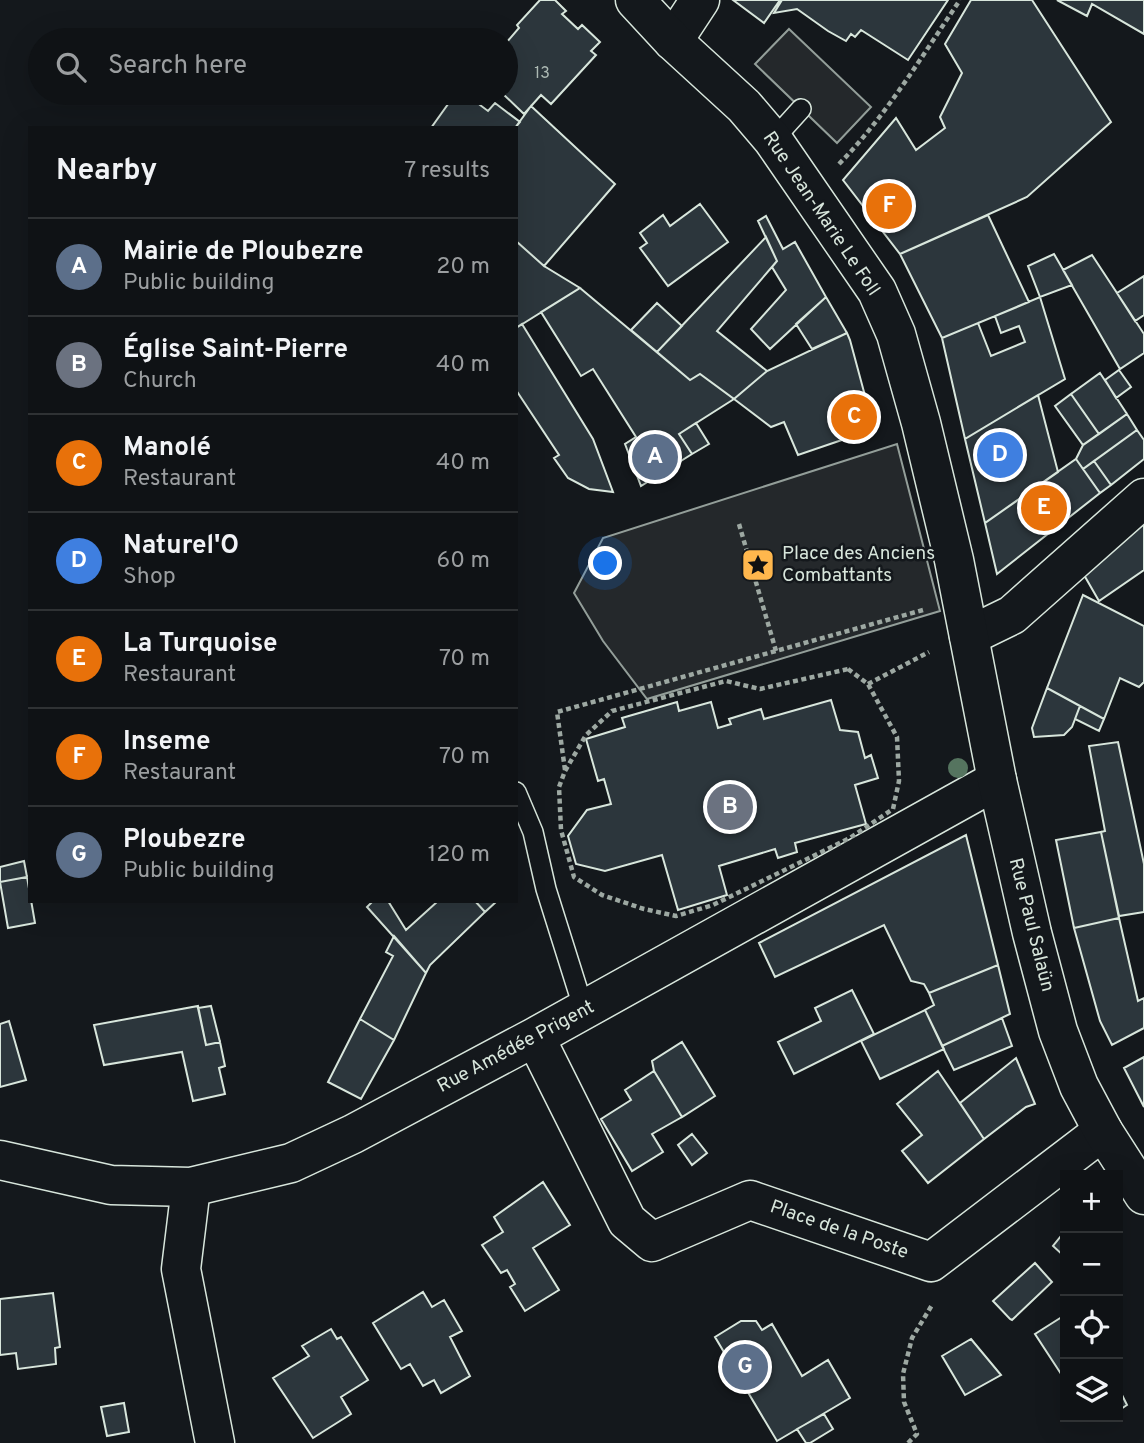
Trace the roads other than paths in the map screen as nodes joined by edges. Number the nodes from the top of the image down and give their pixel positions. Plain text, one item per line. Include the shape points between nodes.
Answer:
1 (635, 0) edge
2 (700, 0) edge
3 (673, 41) junction
4 (801, 109) dead end
5 (773, 140) junction
6 (1144, 498) edge
7 (951, 643) junction
8 (997, 780) junction
9 (518, 797) edge
10 (584, 1010) junction
11 (535, 1037) junction
12 (1104, 1131) junction
13 (0, 1160) edge
14 (191, 1187) junction
15 (1144, 1195) edge
16 (215, 1443) edge

1 - 3 street, Rue Jean-Marie Le Foll
2 - 3 street
3 - 5 street, Rue Jean-Marie Le Foll via 744,106
4 - 5 lane
5 - 7 street, Rue Jean-Marie Le Foll via 877,291 895,334 954,560
6 - 7 street via 1012,615
7 - 8 street, Rue Paul Salaün
8 - 10 street, Rue Amédée Prigent
8 - 12 street, Rue Paul Salaün via 1058,1031 1079,1086
9 - 10 lane via 533,832
10 - 11 street, Rue Amédée Prigent
11 - 12 street, Place de la Poste via 626,1221 652,1242 750,1200 931,1262
11 - 14 street, Rue Amédée Prigent via 291,1163
12 - 15 street, Rue Paul Salaün
13 - 14 street, Rue Amédée Prigent via 111,1185
14 - 16 street via 181,1269

